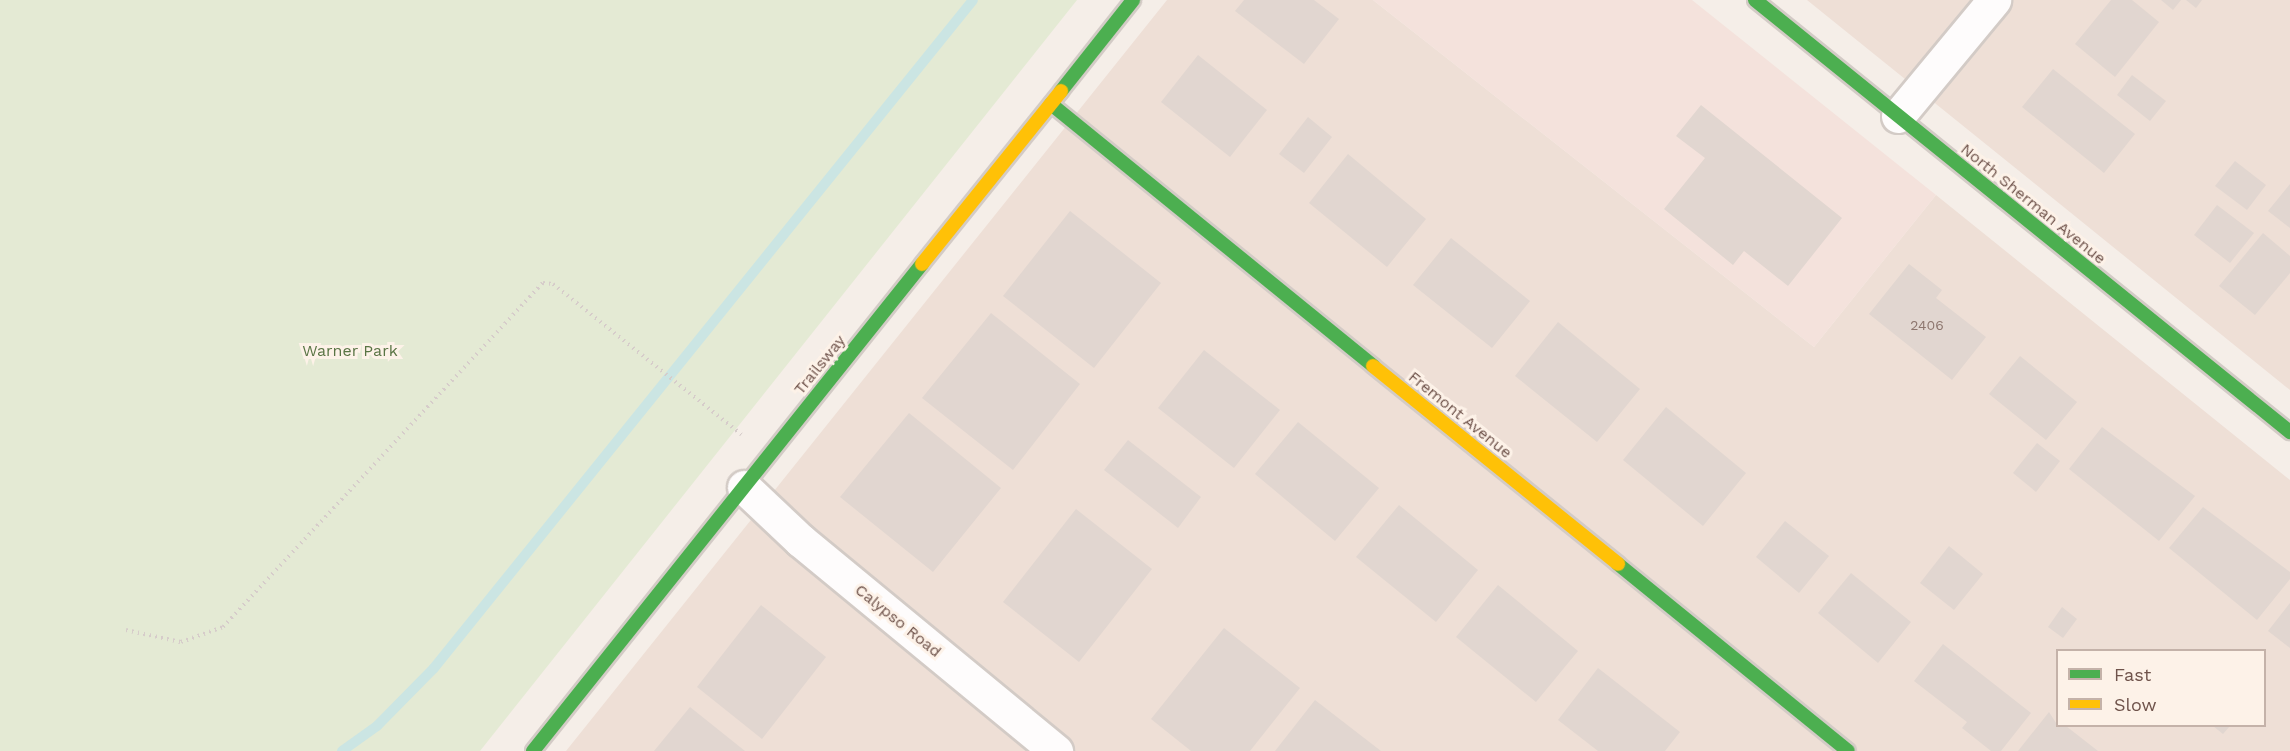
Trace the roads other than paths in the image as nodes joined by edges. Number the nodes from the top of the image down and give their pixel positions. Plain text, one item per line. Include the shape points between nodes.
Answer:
1 (1133, 0) edge
2 (1755, 0) edge
3 (1994, 0) edge
4 (1052, 104) junction
5 (1898, 116) junction
6 (2289, 428) edge
7 (744, 487) junction
8 (533, 751) edge
9 (1056, 751) edge
10 (1848, 751) edge

1 - 4 street, Trailsway
2 - 5 street, North Sherman Avenue
3 - 5 street
4 - 7 street, Trailsway
4 - 10 street, Fremont Avenue
5 - 6 street, North Sherman Avenue
7 - 8 street, Trailsway
7 - 9 street, Calypso Road via 800,540

